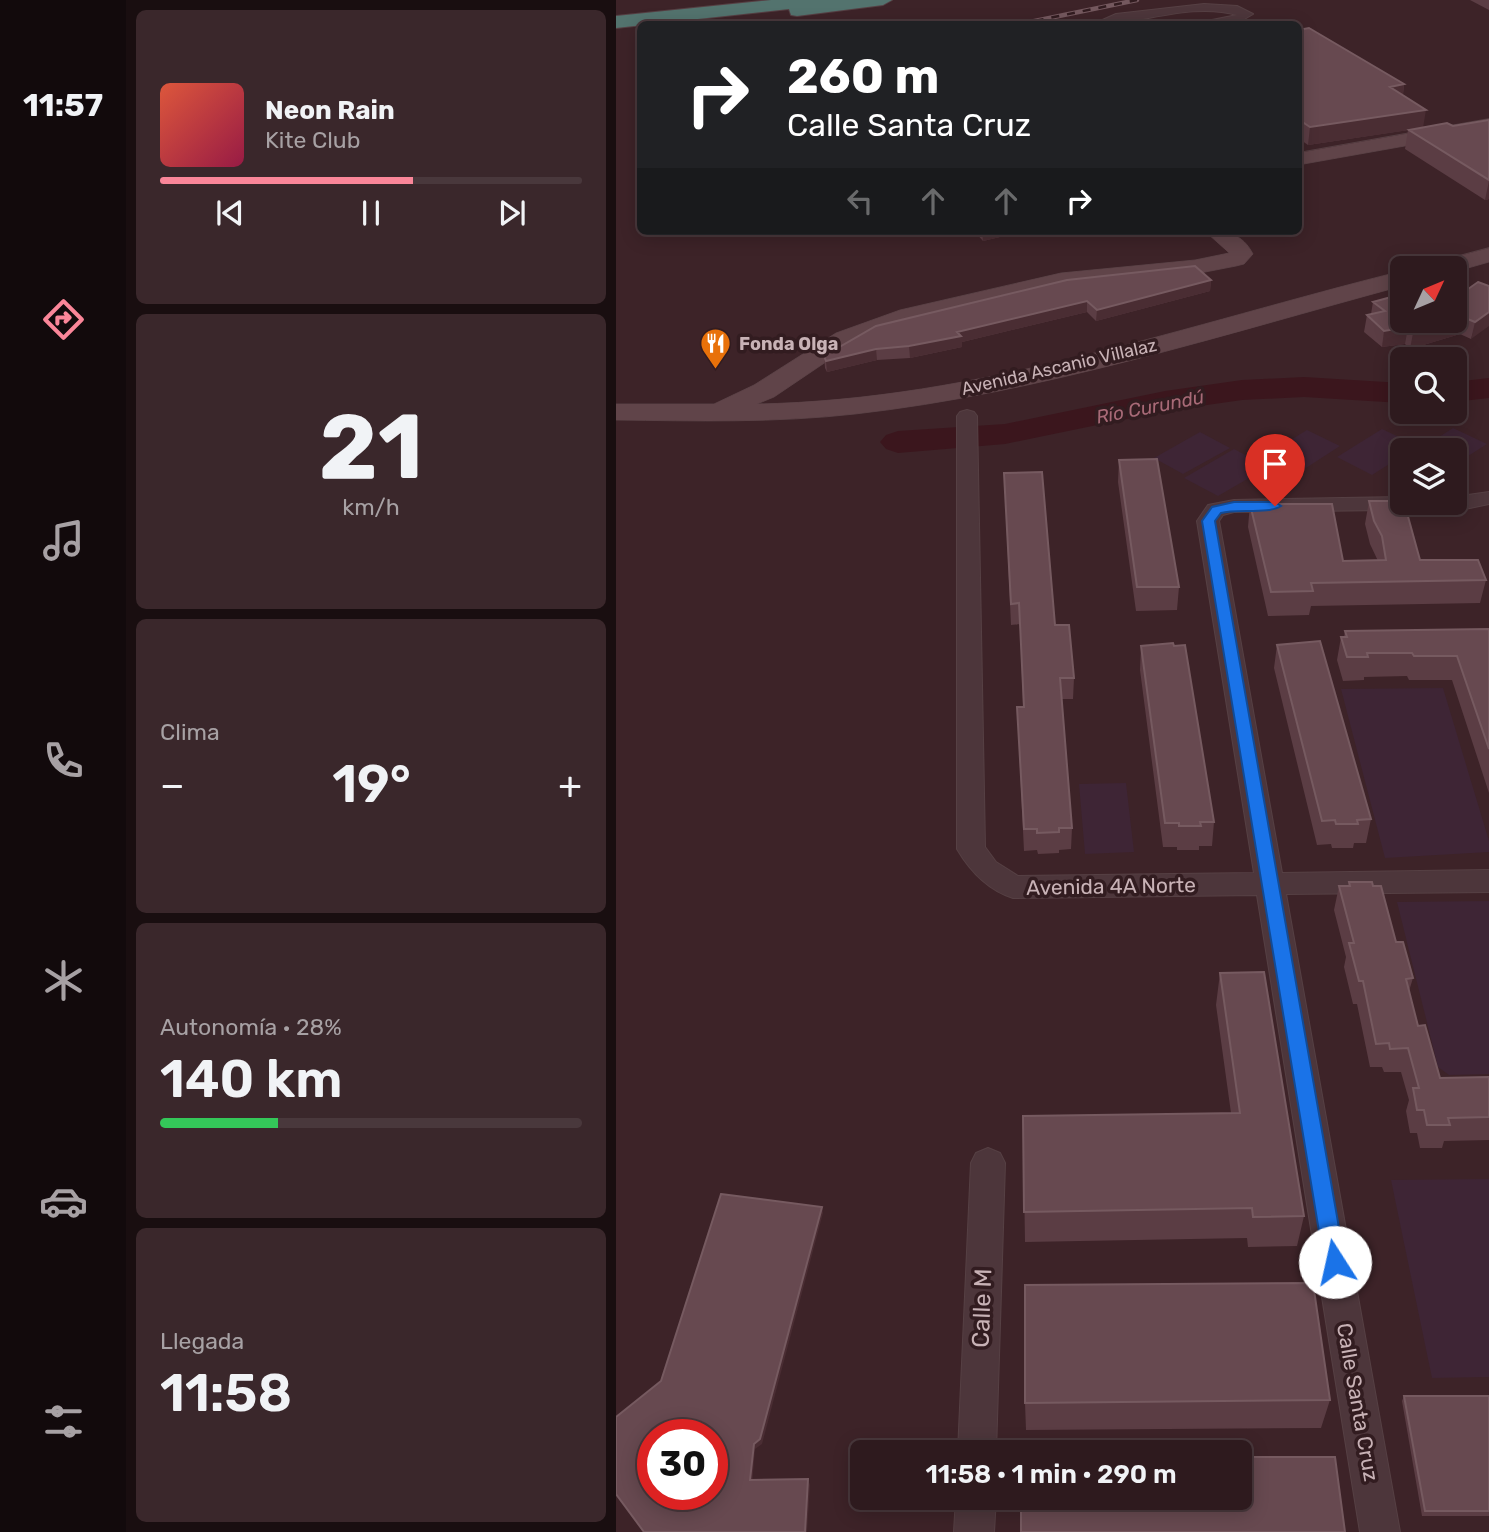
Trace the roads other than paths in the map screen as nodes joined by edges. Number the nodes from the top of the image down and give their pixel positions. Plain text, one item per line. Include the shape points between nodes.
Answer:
1 (822, 0) edge
2 (883, 0) edge
3 (705, 21) edge
4 (1107, 21) edge
5 (1235, 21) edge
6 (616, 22) edge
7 (637, 29) edge
8 (616, 31) edge
9 (1489, 125) edge
10 (1302, 158) edge
11 (1222, 235) edge
12 (1489, 255) edge
13 (1467, 261) edge
14 (1390, 281) edge
15 (1128, 352) junction
16 (785, 377) junction
17 (811, 410) junction
18 (616, 411) edge
19 (708, 412) junction
20 (967, 419) junction
21 (1486, 507) edge
22 (1489, 881) edge
23 (1270, 884) junction
24 (988, 1163) dead end
25 (977, 1440) edge
26 (975, 1510) edge
27 (974, 1532) edge
28 (1380, 1532) edge

1 - 6 highway
2 - 3 highway
4 - 5 street via 1204,4 1231,5 1247,14
7 - 8 highway
9 - 10 main road
11 - 16 main road, Avenida Ascanio Villalaz via 1238,248 1241,254 1236,259 1061,280 909,315 845,338
12 - 13 main road
14 - 15 main road, Avenida Ascanio Villalaz
15 - 17 main road, Avenida Ascanio Villalaz via 996,384
15 - 20 main road via 1079,375 984,401 972,408
16 - 17 main road via 782,390 786,400
16 - 19 main road, Avenida Ascanio Villalaz via 754,395
17 - 19 main road, Avenida Ascanio Villalaz
17 - 20 main road via 856,415 940,407 951,408
18 - 19 main road, Avenida Ascanio Villalaz
20 - 23 street, Avenida 4A Norte via 971,849 986,869 1013,887
21 - 23 street, Calle Santa Cruz via 1234,506 1216,510 1208,521
22 - 23 street, Avenida 4A Norte
23 - 28 street, Calle Santa Cruz
24 - 25 street, Calle M
26 - 27 street

